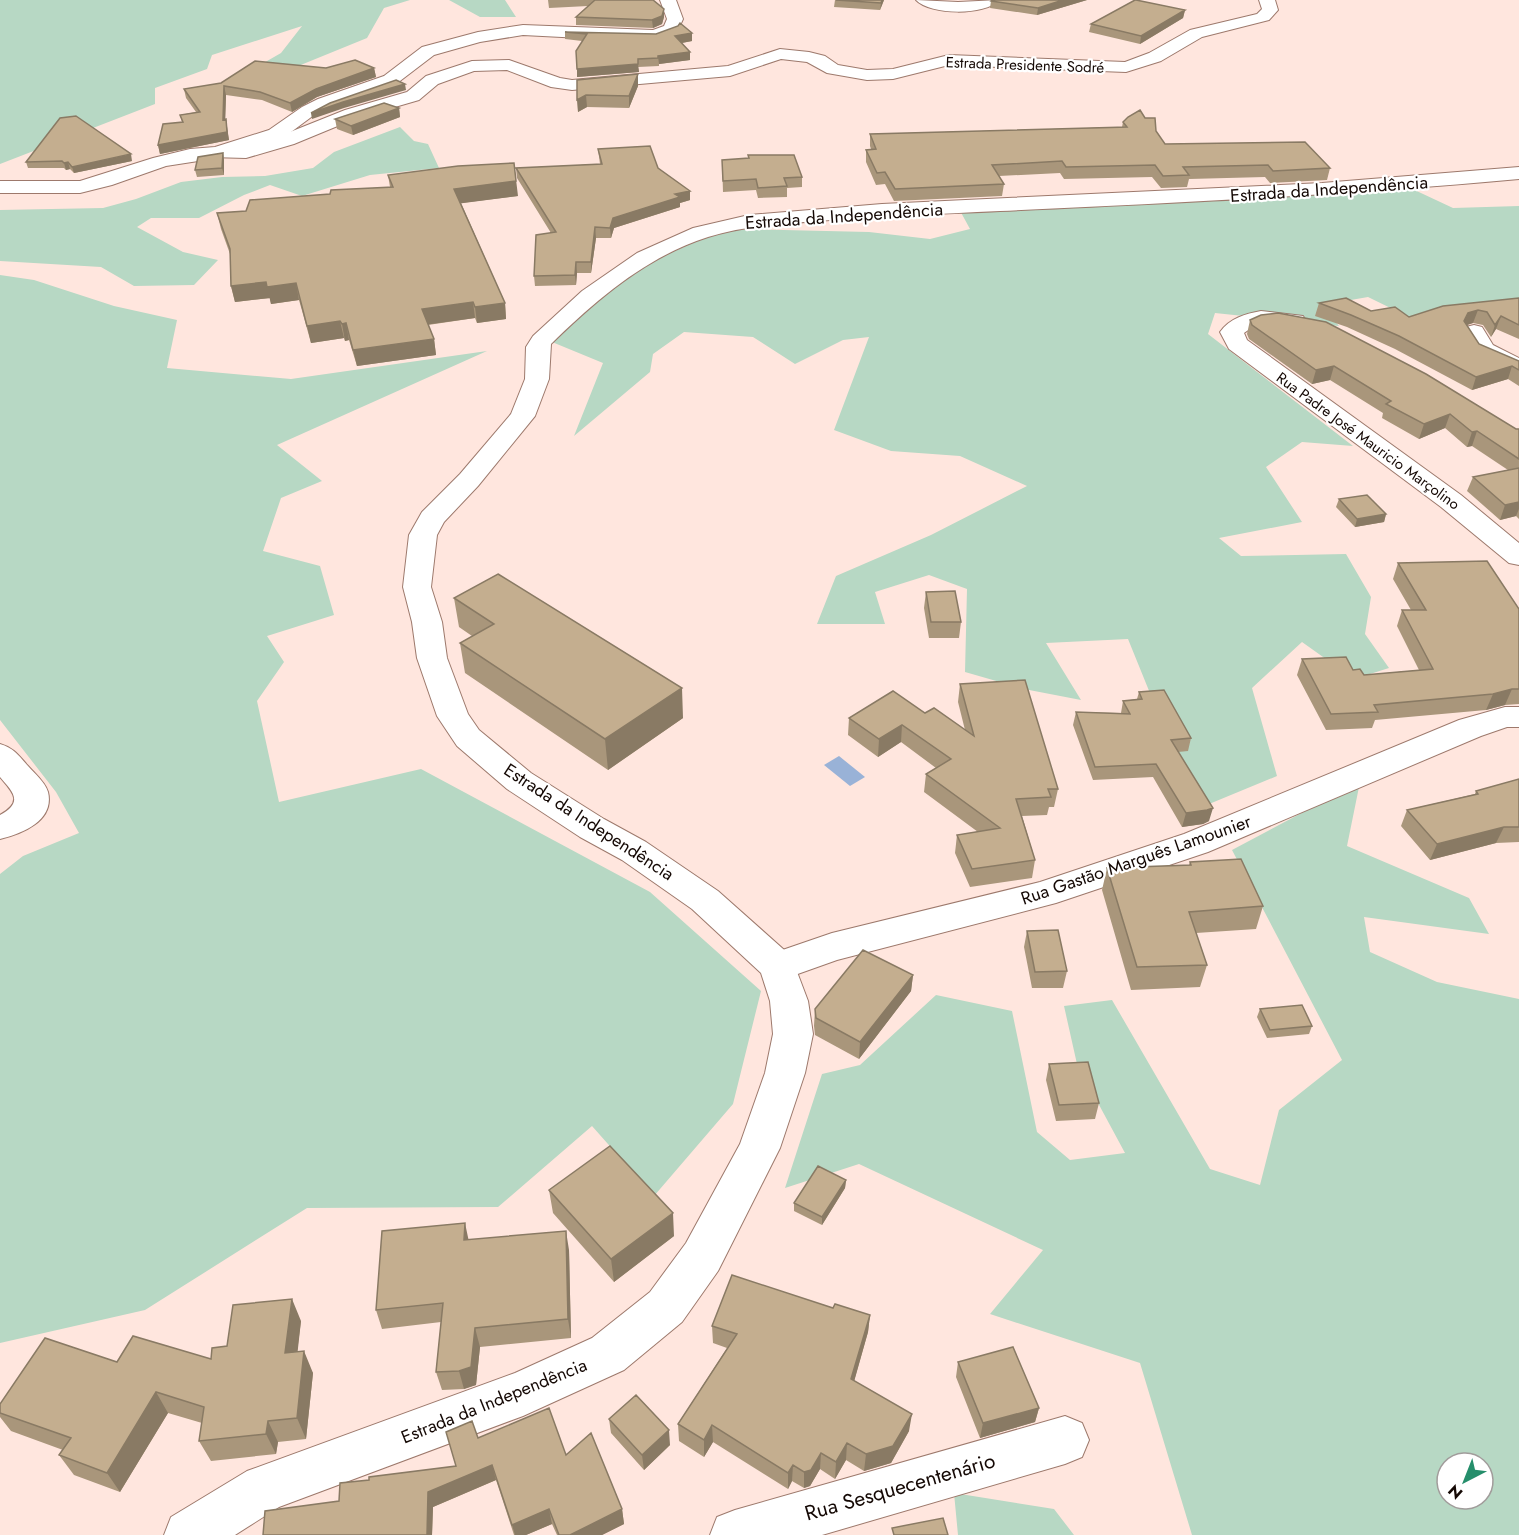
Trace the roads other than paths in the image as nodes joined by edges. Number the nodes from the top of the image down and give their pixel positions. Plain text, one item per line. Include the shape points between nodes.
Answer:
1 (668, 0) edge
2 (924, 0) edge
3 (991, 0) edge
4 (1267, 0) edge
5 (217, 153) junction
6 (1519, 173) edge
7 (0, 187) edge
8 (1312, 325) edge
9 (1474, 332) edge
10 (1519, 367) edge
11 (1519, 557) edge
12 (1519, 717) edge
13 (0, 755) edge
14 (0, 827) edge
15 (778, 966) junction
16 (1065, 1440) dead end
17 (189, 1535) edge
18 (735, 1535) edge

1 - 5 street via 675,19 665,32 614,36 523,30 454,43 428,51 390,80 308,111 276,134
2 - 3 street via 959,7
4 - 5 street, Estrada Presidente Sodré via 1270,10 1263,17 1196,33 1155,57 1126,68 949,60 892,74 867,75 843,72 819,60 789,54 770,56 730,70 568,85 514,66 483,65 432,80 413,96 351,114 280,142 246,152
5 - 7 street, Estrada Presidente Sodré via 160,162 80,186
6 - 15 street, Estrada da Independência via 1314,191 853,212 744,223 686,238 633,262 613,275 541,341 537,379 522,416 432,518 423,535 417,586 432,658 453,716 468,738 519,781 634,851 705,900
8 - 11 street, Rua Padre José Mauricio Marçolino via 1281,318 1253,320 1236,326 1232,332 1237,344 1451,501
9 - 10 street via 1484,350
12 - 15 street, Rua Gastão Marguês Lamounier via 1505,717 1470,728 1244,824 1152,858 1043,894 832,947
13 - 14 street via 31,791 32,798 28,812
15 - 17 street, Estrada da Independência via 789,1001 793,1034 785,1072 759,1148 733,1201 702,1257 666,1307 608,1354 523,1393 264,1488
16 - 18 street, Rua Sesquecentenário

